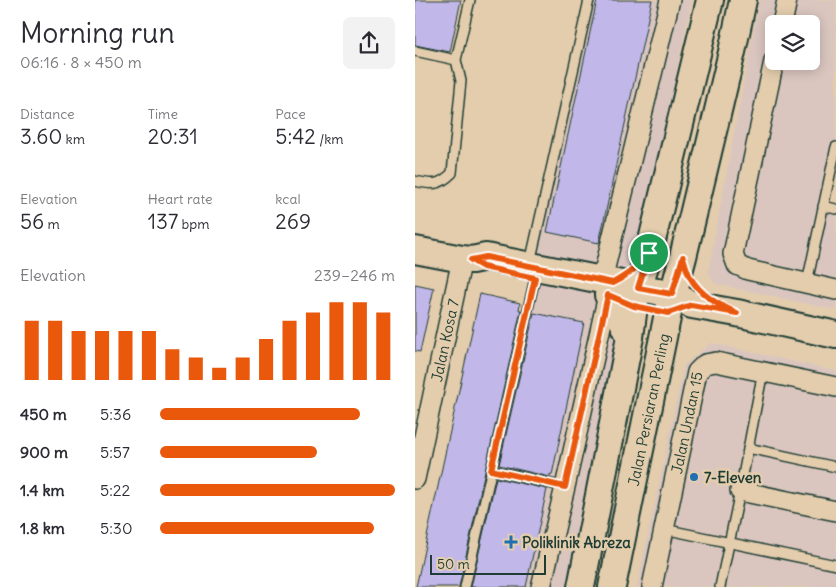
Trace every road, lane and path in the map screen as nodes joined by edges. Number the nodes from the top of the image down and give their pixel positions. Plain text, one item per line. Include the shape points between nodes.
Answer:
1 (470, 0) edge
2 (589, 0) edge
3 (671, 0) edge
4 (710, 0) edge
5 (743, 0) edge
6 (787, 0) edge
7 (784, 15) edge
8 (415, 51) edge
9 (456, 60) junction
10 (772, 70) edge
11 (836, 147) edge
12 (415, 181) edge
13 (823, 206) junction
14 (836, 209) edge
15 (415, 250) edge
16 (649, 253) junction
17 (683, 257) junction
18 (467, 260) junction
19 (532, 272) junction
20 (807, 283) junction
21 (608, 286) junction
22 (836, 290) edge
23 (636, 297) junction
24 (677, 304) junction
25 (737, 313) junction
26 (836, 335) edge
27 (630, 337) junction
28 (663, 338) junction
29 (763, 371) junction
30 (836, 387) edge
31 (749, 448) junction
32 (836, 467) edge
33 (491, 470) junction
34 (415, 479) edge
35 (565, 487) junction
36 (741, 491) junction
37 (836, 511) edge
38 (664, 528) junction
39 (729, 543) junction
40 (836, 565) edge
41 (465, 587) edge
42 (541, 587) edge
43 (581, 587) edge
44 (612, 587) edge
45 (652, 587) edge
46 (720, 587) edge

1 - 9 lane
2 - 19 lane
3 - 21 street
4 - 16 main road, Jalan Persiaran Perling
5 - 17 main road, Jalan Persiaran Perling
6 - 7 street
8 - 9 lane
9 - 12 lane via 461,81 452,173 444,181 432,184
10 - 20 street via 733,254 737,265 748,270
11 - 13 lane
13 - 14 lane
13 - 20 lane
15 - 18 main road
16 - 21 main road via 627,276
16 - 23 main road, Jalan Persiaran Perling
17 - 24 main road, Jalan Persiaran Perling
17 - 25 main road via 690,277 703,294
18 - 19 main road via 483,267
18 - 34 street, Jalan Kosa 7
19 - 21 main road
19 - 33 lane
20 - 22 street
21 - 23 main road
21 - 27 main road
21 - 35 street
23 - 24 main road
23 - 27 main road, Jalan Persiaran Perling
24 - 25 main road
24 - 28 main road, Jalan Persiaran Perling
25 - 26 main road
25 - 28 main road via 708,312 691,317
27 - 43 main road, Jalan Persiaran Perling
28 - 44 main road, Jalan Persiaran Perling
29 - 30 street, Jalan Undan 15
29 - 31 lane
29 - 38 street, Jalan Undan 15 via 716,362 705,364 697,372
31 - 32 lane
31 - 36 lane
33 - 35 lane
33 - 41 lane
35 - 42 street
36 - 37 street
36 - 39 lane
38 - 39 lane
38 - 45 street, Jalan Undan 15
39 - 40 lane
39 - 46 lane

